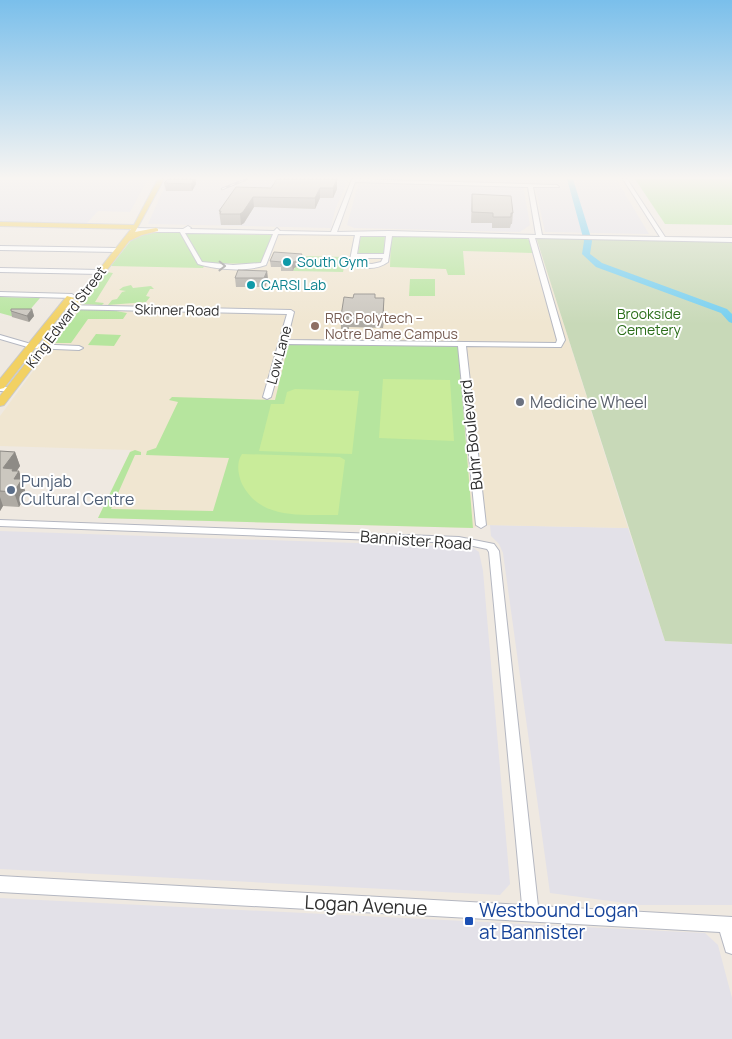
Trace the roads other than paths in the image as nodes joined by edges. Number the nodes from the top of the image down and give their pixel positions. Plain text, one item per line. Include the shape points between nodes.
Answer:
1 (77, 227) edge
2 (108, 227) edge
3 (128, 227) edge
4 (129, 227) edge
5 (143, 227) edge
6 (164, 227) edge
7 (336, 227) edge
8 (538, 227) edge
9 (656, 227) edge
10 (104, 228) junction
11 (185, 229) junction
12 (156, 230) junction
13 (277, 231) junction
14 (334, 232) junction
15 (358, 233) junction
16 (389, 233) junction
17 (117, 235) dead end
18 (531, 236) junction
19 (540, 236) junction
20 (663, 238) junction
21 (125, 240) junction
22 (732, 240) edge
23 (0, 248) edge
24 (113, 250) junction
25 (353, 258) junction
26 (386, 259) junction
27 (0, 270) edge
28 (90, 272) junction
29 (100, 272) junction
30 (0, 294) edge
31 (72, 296) junction
32 (63, 307) junction
33 (74, 308) junction
34 (291, 312) joint
35 (0, 337) edge
36 (283, 342) junction
37 (462, 345) junction
38 (31, 346) junction
39 (43, 346) junction
40 (79, 348) dead end
41 (3, 388) edge
42 (267, 398) dead end
43 (0, 402) edge
44 (0, 523) edge
45 (481, 525) dead end
46 (0, 884) edge
47 (531, 914) junction
48 (729, 925) edge
49 (732, 946) edge

1 - 10 main road
2 - 10 main road
3 - 24 main road, King Edward Street
4 - 21 main road, King Edward Street
5 - 12 street
6 - 11 street
7 - 14 street
8 - 19 street
9 - 20 street
10 - 17 main road
11 - 12 street
11 - 13 street
11 -> 13 street via 200,263 210,266 263,265
12 - 21 main road
13 - 14 street
14 - 15 street
15 - 16 street
15 - 25 street
16 - 18 street
16 - 26 street
18 - 19 street
18 - 37 street via 561,342 550,346
19 - 20 street
20 - 22 street
21 - 24 main road, King Edward Street
23 - 24 street
24 - 28 main road, King Edward Street
24 - 29 main road, King Edward Street
25 - 26 street
25 - 26 street via 355,264 366,266 381,265
27 - 28 street
28 - 29 street
28 - 31 main road, King Edward Street
29 - 33 main road, King Edward Street
30 - 31 street
31 - 32 main road, King Edward Street
32 - 33 street, Skinner Road
32 - 38 main road, King Edward Street
33 - 34 street, Skinner Road
33 - 39 main road, King Edward Street
34 - 36 street, Low Lane
35 - 38 street
36 - 37 street
36 - 42 street, Low Lane
37 - 45 street, Buhr Boulevard
38 - 39 street
38 - 41 main road, King Edward Street
39 - 40 street
39 - 41 main road, King Edward Street
41 - 43 main road, King Edward Street
44 - 47 street, Bannister Road via 459,540 490,546 494,551
46 - 47 street, Logan Avenue
47 - 48 street, Logan Avenue
48 - 49 street

